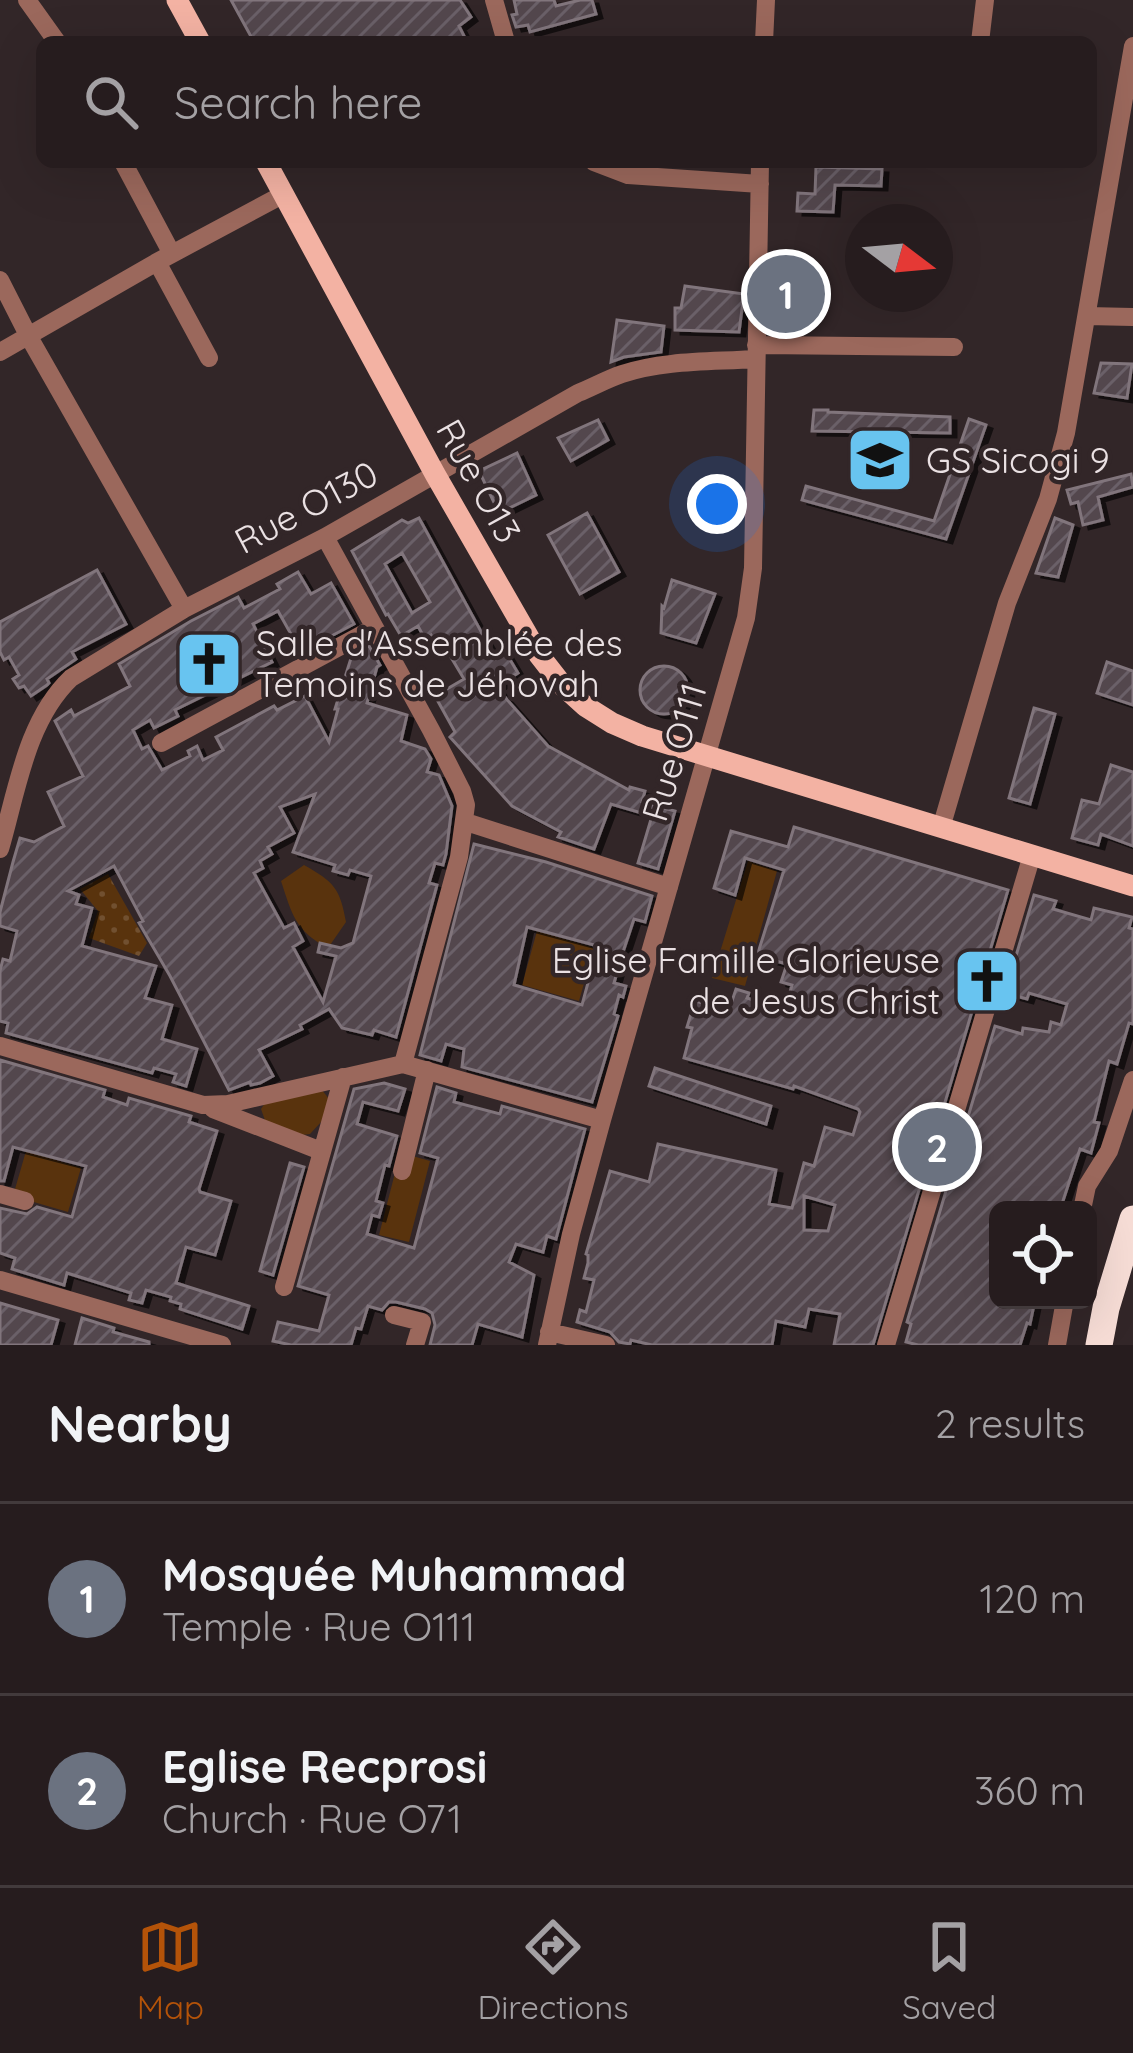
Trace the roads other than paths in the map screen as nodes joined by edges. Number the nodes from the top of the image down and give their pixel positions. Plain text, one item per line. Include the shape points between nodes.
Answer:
1 (27, 0) edge
2 (177, 0) edge
3 (494, 0) edge
4 (766, 0) edge
5 (985, 0) edge
6 (53, 36) edge
7 (197, 36) edge
8 (504, 36) edge
9 (764, 36) edge
10 (981, 36) edge
11 (1133, 46) edge
12 (1126, 128) edge
13 (126, 168) edge
14 (269, 168) edge
15 (610, 168) edge
16 (760, 168) edge
17 (760, 184) junction
18 (284, 194) junction
19 (164, 258) junction
20 (0, 280) edge
21 (1087, 316) junction
22 (1133, 317) edge
23 (29, 337) junction
24 (954, 347) dead end
25 (0, 352) edge
26 (756, 352) junction
27 (209, 358) dead end
28 (436, 474) junction
29 (325, 537) junction
30 (184, 609) junction
31 (374, 628) junction
32 (161, 743) dead end
33 (706, 755) junction
34 (466, 822) junction
35 (941, 828) junction
36 (0, 849) edge
37 (1031, 855) junction
38 (1133, 886) edge
39 (669, 887) junction
40 (0, 1046) edge
41 (403, 1064) junction
42 (427, 1070) junction
43 (343, 1077) junction
44 (1133, 1080) edge
45 (203, 1105) junction
46 (602, 1120) junction
47 (321, 1151) junction
48 (401, 1171) dead end
49 (0, 1194) edge
50 (25, 1201) dead end
51 (1084, 1201) edge
52 (1133, 1219) edge
53 (0, 1280) edge
54 (284, 1287) dead end
55 (1064, 1309) edge
56 (394, 1315) dead end
57 (548, 1338) edge
58 (222, 1345) edge
59 (415, 1345) edge
60 (606, 1345) edge
61 (886, 1345) edge
62 (1058, 1345) edge
63 (1099, 1345) edge

1 - 6 street
2 - 7 main road
3 - 8 street
4 - 9 street
5 - 10 street
11 - 12 street
12 - 21 street
13 - 19 street
14 - 18 main road, Rue O13
15 - 17 street
16 - 17 street, Rue O111
17 - 26 street, Rue O111
18 - 19 street
18 - 28 main road, Rue O13
19 - 23 street
19 - 27 street
20 - 23 street
21 - 22 street
21 - 35 street via 1058,467 1007,603
23 - 25 street
23 - 30 street
24 - 26 street, Rue O130
26 - 28 street, Rue O130 via 620,375
26 - 33 street, Rue O111 via 749,601
28 - 29 street, Rue O130
28 - 33 main road, Rue O13 via 564,687 612,724
29 - 30 street, Rue O130
29 - 31 street
30 - 36 street, Rue O130 via 56,693 34,734
31 - 32 street
31 - 34 street via 462,791
33 - 35 main road, Rue O13
33 - 39 street, Rue O111
34 - 39 street
34 - 41 street
35 - 37 main road, Rue O13
37 - 38 main road, Rue O13
37 - 61 street
39 - 46 street, Rue O111
40 - 45 street
41 - 42 street
41 - 43 street
42 - 46 street
42 - 48 street
43 - 45 street
43 - 47 street
44 - 51 street
45 - 47 street
46 - 57 street, Rue O111
47 - 54 street
49 - 50 street
52 - 63 highway
53 - 58 street
55 - 62 street
56 - 59 street via 422,1322
57 - 60 street

